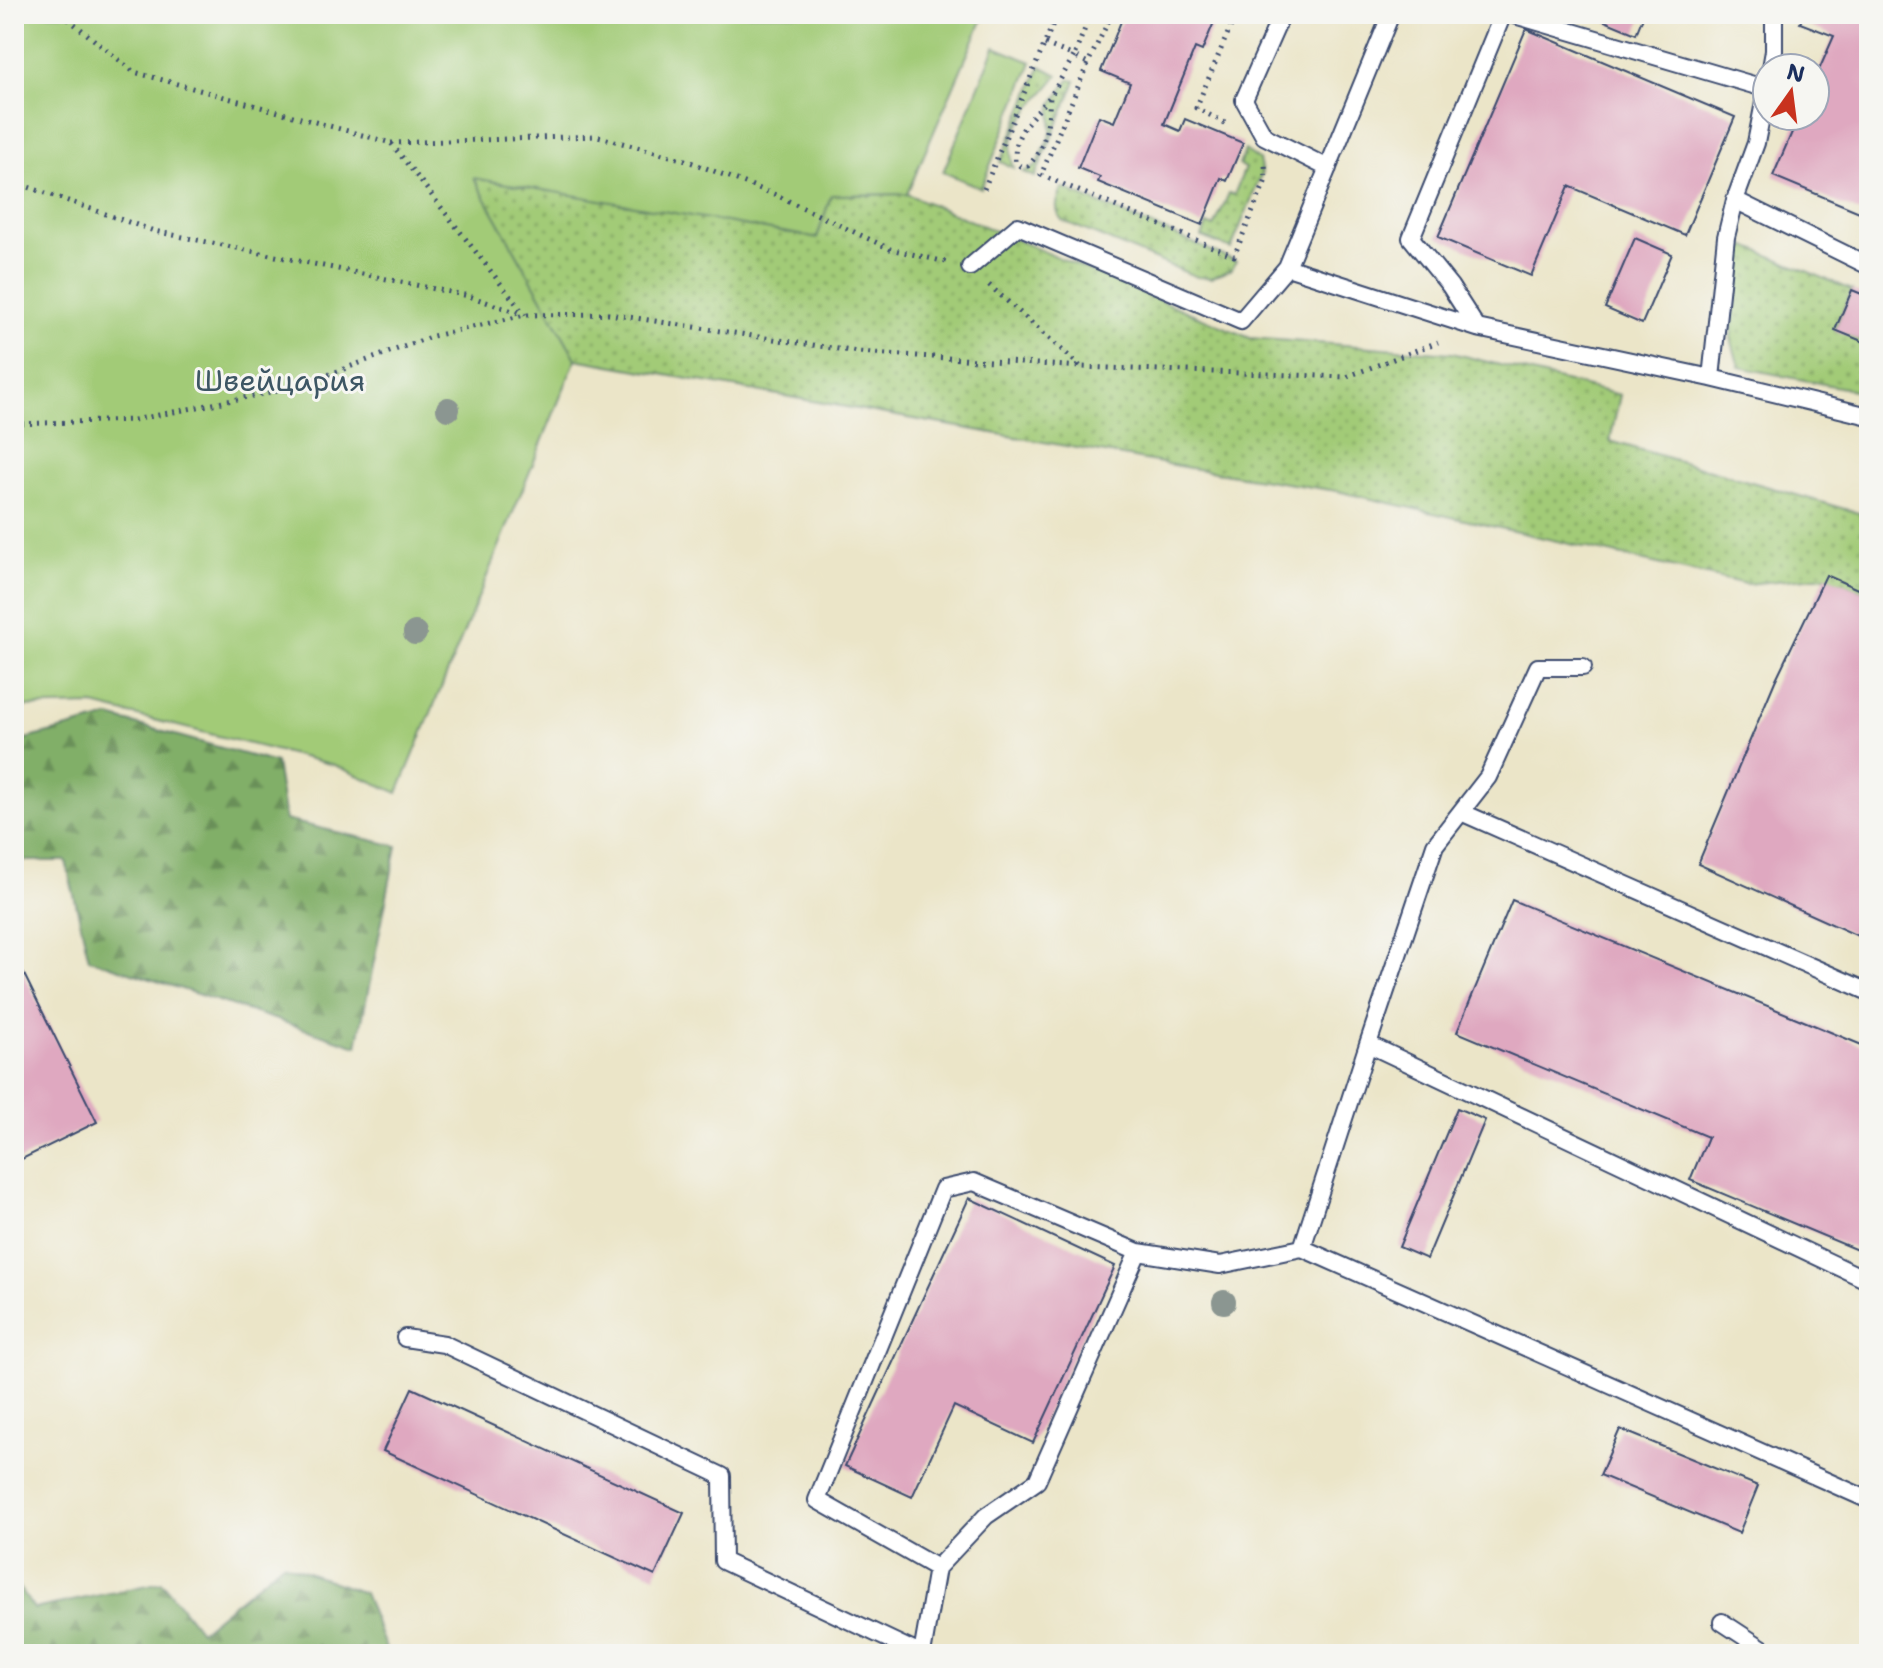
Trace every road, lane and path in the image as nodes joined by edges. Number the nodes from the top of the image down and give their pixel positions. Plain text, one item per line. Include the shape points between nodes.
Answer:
1 (62, 14) edge
2 (1057, 14) edge
3 (1088, 14) edge
4 (1112, 14) edge
5 (1236, 14) edge
6 (1282, 14) edge
7 (1391, 14) edge
8 (1503, 14) edge
9 (1511, 14) edge
10 (1774, 14) edge
11 (1045, 44) junction
12 (1774, 52) edge
13 (1074, 56) junction
14 (1088, 63) junction
15 (1751, 83) edge
16 (1050, 97) junction
17 (1229, 127) dead end
18 (1758, 132) edge
19 (391, 143) junction
20 (1263, 159) dead end
21 (1328, 168) junction
22 (14, 182) edge
23 (984, 189) dead end
24 (1735, 200) junction
25 (1869, 266) edge
26 (970, 267) junction
27 (1287, 267) junction
28 (525, 315) junction
29 (1477, 328) junction
30 (1081, 367) junction
31 (1711, 378) junction
32 (1869, 416) edge
33 (14, 424) edge
34 (1583, 667) dead end
35 (1461, 812) junction
36 (1869, 992) edge
37 (1368, 1044) junction
38 (1302, 1248) junction
39 (1138, 1252) junction
40 (1869, 1281) edge
41 (405, 1338) dead end
42 (1869, 1500) edge
43 (937, 1568) junction
44 (1722, 1622) dead end
45 (921, 1654) edge
46 (1771, 1654) edge

1 - 19 path via 134,72
2 - 11 path
3 - 13 path
4 - 14 path
5 - 17 path via 1196,108
6 - 21 lane via 1244,100 1264,136
7 - 21 lane
8 - 29 lane via 1411,238
9 - 15 lane
10 - 12 lane
11 - 13 path
11 - 23 path
13 - 14 path
13 - 16 path
14 - 20 path via 1041,175 1234,256 1266,180
16 - 16 path via 1019,137 1015,161 1020,166 1028,166 1041,148
18 - 24 lane
19 - 26 path via 596,136 685,160 890,249
19 - 28 path
21 - 27 lane
22 - 28 path via 154,231 469,296
24 - 25 lane
24 - 31 lane
26 - 27 lane via 1018,226 1241,321
26 - 30 path
27 - 29 lane
28 - 30 path via 609,314 858,352
28 - 33 path via 433,336 292,388 134,420
29 - 30 path via 1346,377
29 - 31 lane
31 - 32 lane
34 - 35 lane via 1538,667 1488,777
35 - 36 lane
35 - 37 lane via 1435,845
37 - 38 lane
37 - 40 lane
38 - 39 lane via 1220,1265
38 - 42 lane
39 - 43 lane via 1037,1481 986,1516
39 - 43 lane via 974,1182 943,1189 817,1500
41 - 45 lane via 444,1344 722,1476 723,1561
43 - 45 lane
44 - 46 lane

